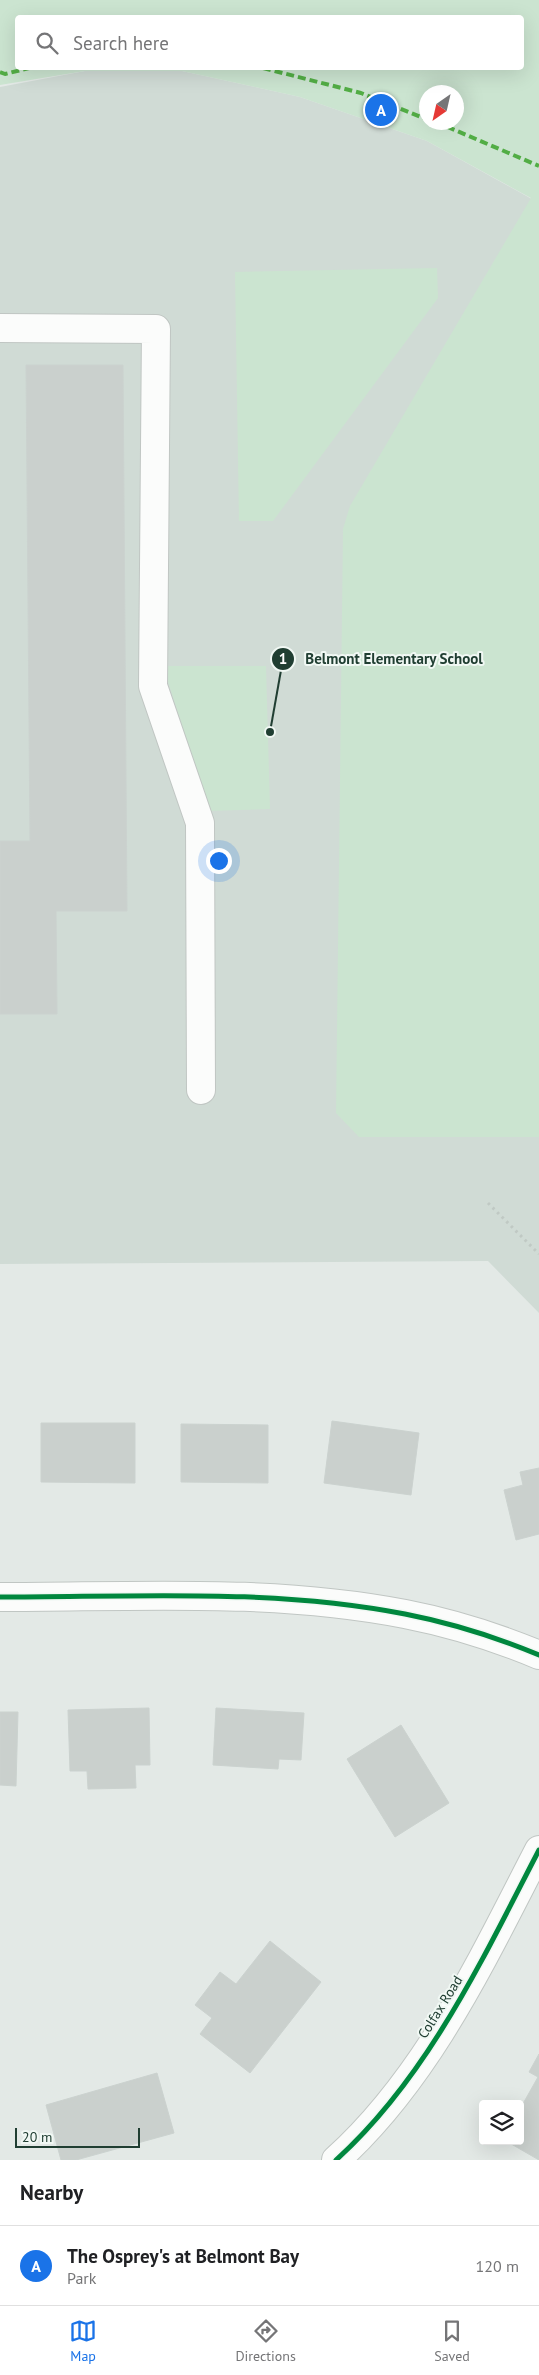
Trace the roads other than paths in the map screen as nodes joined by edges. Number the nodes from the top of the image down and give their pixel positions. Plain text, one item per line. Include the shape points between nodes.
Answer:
1 (0, 328) edge
2 (201, 1090) dead end
3 (0, 1598) edge
4 (539, 1655) edge
5 (539, 1850) edge
6 (336, 2160) edge

1 - 2 street via 156,330 153,686 200,823
3 - 4 street via 235,1597 301,1600 405,1614 490,1635
5 - 6 street, Colfax Road via 489,1947 427,2050 385,2107

